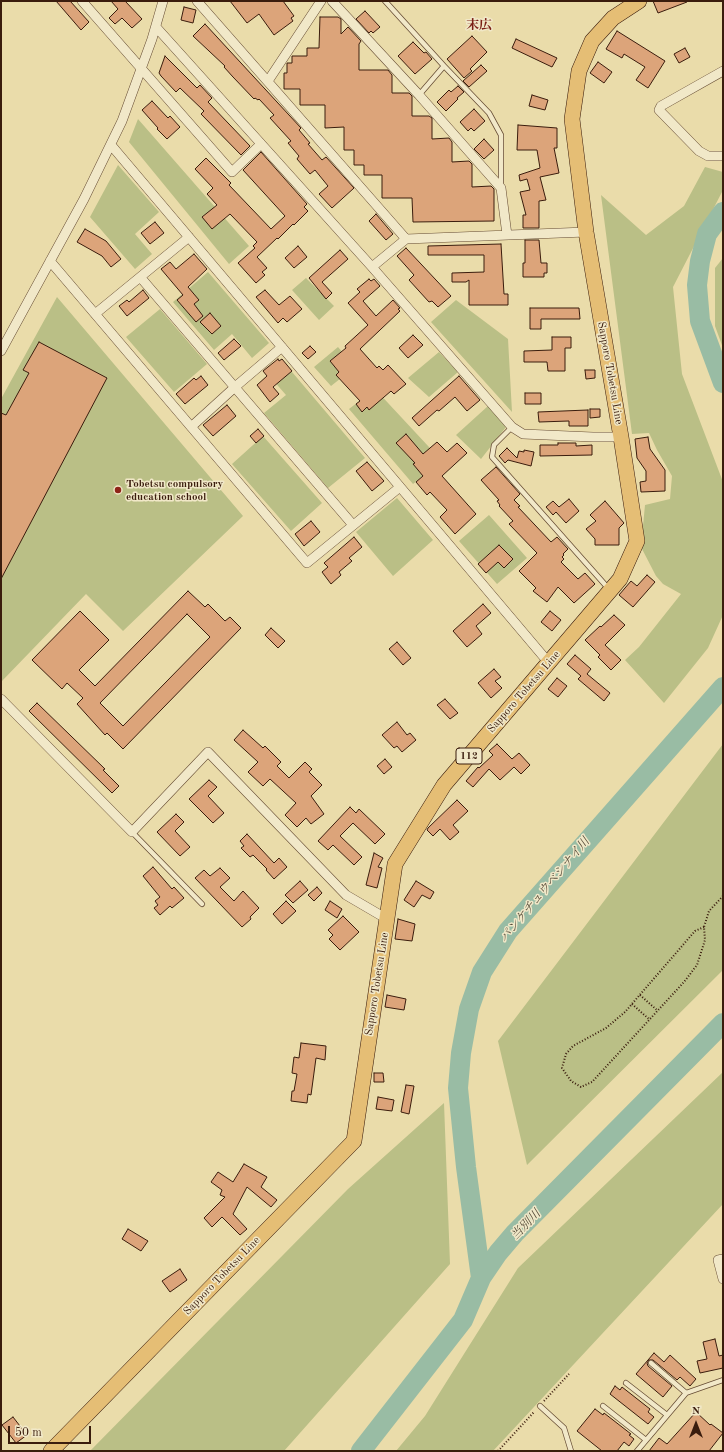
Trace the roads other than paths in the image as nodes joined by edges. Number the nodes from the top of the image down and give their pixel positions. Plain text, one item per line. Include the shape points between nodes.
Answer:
1 (82, 1) edge
2 (163, 1) edge
3 (197, 1) edge
4 (321, 1) edge
5 (332, 1) edge
6 (385, 1) edge
7 (639, 1) edge
8 (156, 27) junction
9 (444, 66) junction
10 (141, 69) junction
11 (723, 71) edge
12 (268, 81) junction
13 (419, 96) junction
14 (111, 144) junction
15 (261, 144) junction
16 (723, 156) edge
17 (501, 188) junction
18 (586, 232) junction
19 (507, 235) junction
20 (189, 238) junction
21 (406, 239) junction
22 (50, 261) junction
23 (372, 267) junction
24 (141, 278) junction
25 (95, 314) junction
26 (282, 347) junction
27 (1, 351) edge
28 (235, 387) junction
29 (191, 427) junction
30 (512, 427) junction
31 (621, 436) junction
32 (400, 486) junction
33 (353, 525) junction
34 (611, 590) junction
35 (549, 663) junction
36 (1, 699) edge
37 (132, 832) junction
38 (202, 904) dead end
39 (387, 919) junction
40 (723, 1259) edge
41 (723, 1279) edge
42 (651, 1363) dead end
43 (723, 1380) edge
44 (626, 1383) dead end
45 (686, 1393) junction
46 (540, 1406) road end
47 (603, 1406) dead end
48 (667, 1415) junction
49 (646, 1440) junction
50 (51, 1451) edge
51 (571, 1451) edge
52 (637, 1451) edge

1 - 10 street
2 - 8 street
3 - 12 street
4 - 12 street
5 - 13 street
6 - 9 lane
7 - 18 main road, Sapporo Tobetsu Line / 112 via 613,18 592,41 579,71 572,119
8 - 10 street
8 - 15 street
9 - 13 lane
9 - 17 lane via 489,113 501,135
10 - 14 street
10 - 15 street via 232,172
11 - 16 street via 660,106 659,110 699,151 708,156
12 - 21 street
13 - 17 street
14 - 20 street
14 - 22 street
15 - 23 street
17 - 19 street
18 - 19 street
18 - 31 main road, Sapporo Tobetsu Line / 112
19 - 21 street
20 - 24 street
20 - 26 street
21 - 23 street
22 - 25 street
22 - 27 street
23 - 30 street
24 - 25 street
24 - 28 street
25 - 29 street
26 - 28 street
26 - 32 street
28 - 29 street
28 - 33 street
29 - 33 street via 307,563
30 - 31 street via 523,434
30 - 34 lane via 494,445 492,457
31 - 34 main road, Sapporo Tobetsu Line / 112 via 636,541 620,579
32 - 33 street
32 - 35 street
34 - 35 main road, Sapporo Tobetsu Line / 112
35 - 39 main road, Sapporo Tobetsu Line / 112 via 444,785 395,864
36 - 37 street
37 - 38 lane
37 - 39 street via 208,752 346,895
39 - 50 main road, Sapporo Tobetsu Line / 112 via 354,1141
40 - 41 street via 718,1260
42 - 45 lane
43 - 45 lane
44 - 48 lane
45 - 48 lane
46 - 51 lane via 564,1428
47 - 49 lane
48 - 49 lane
49 - 52 lane

